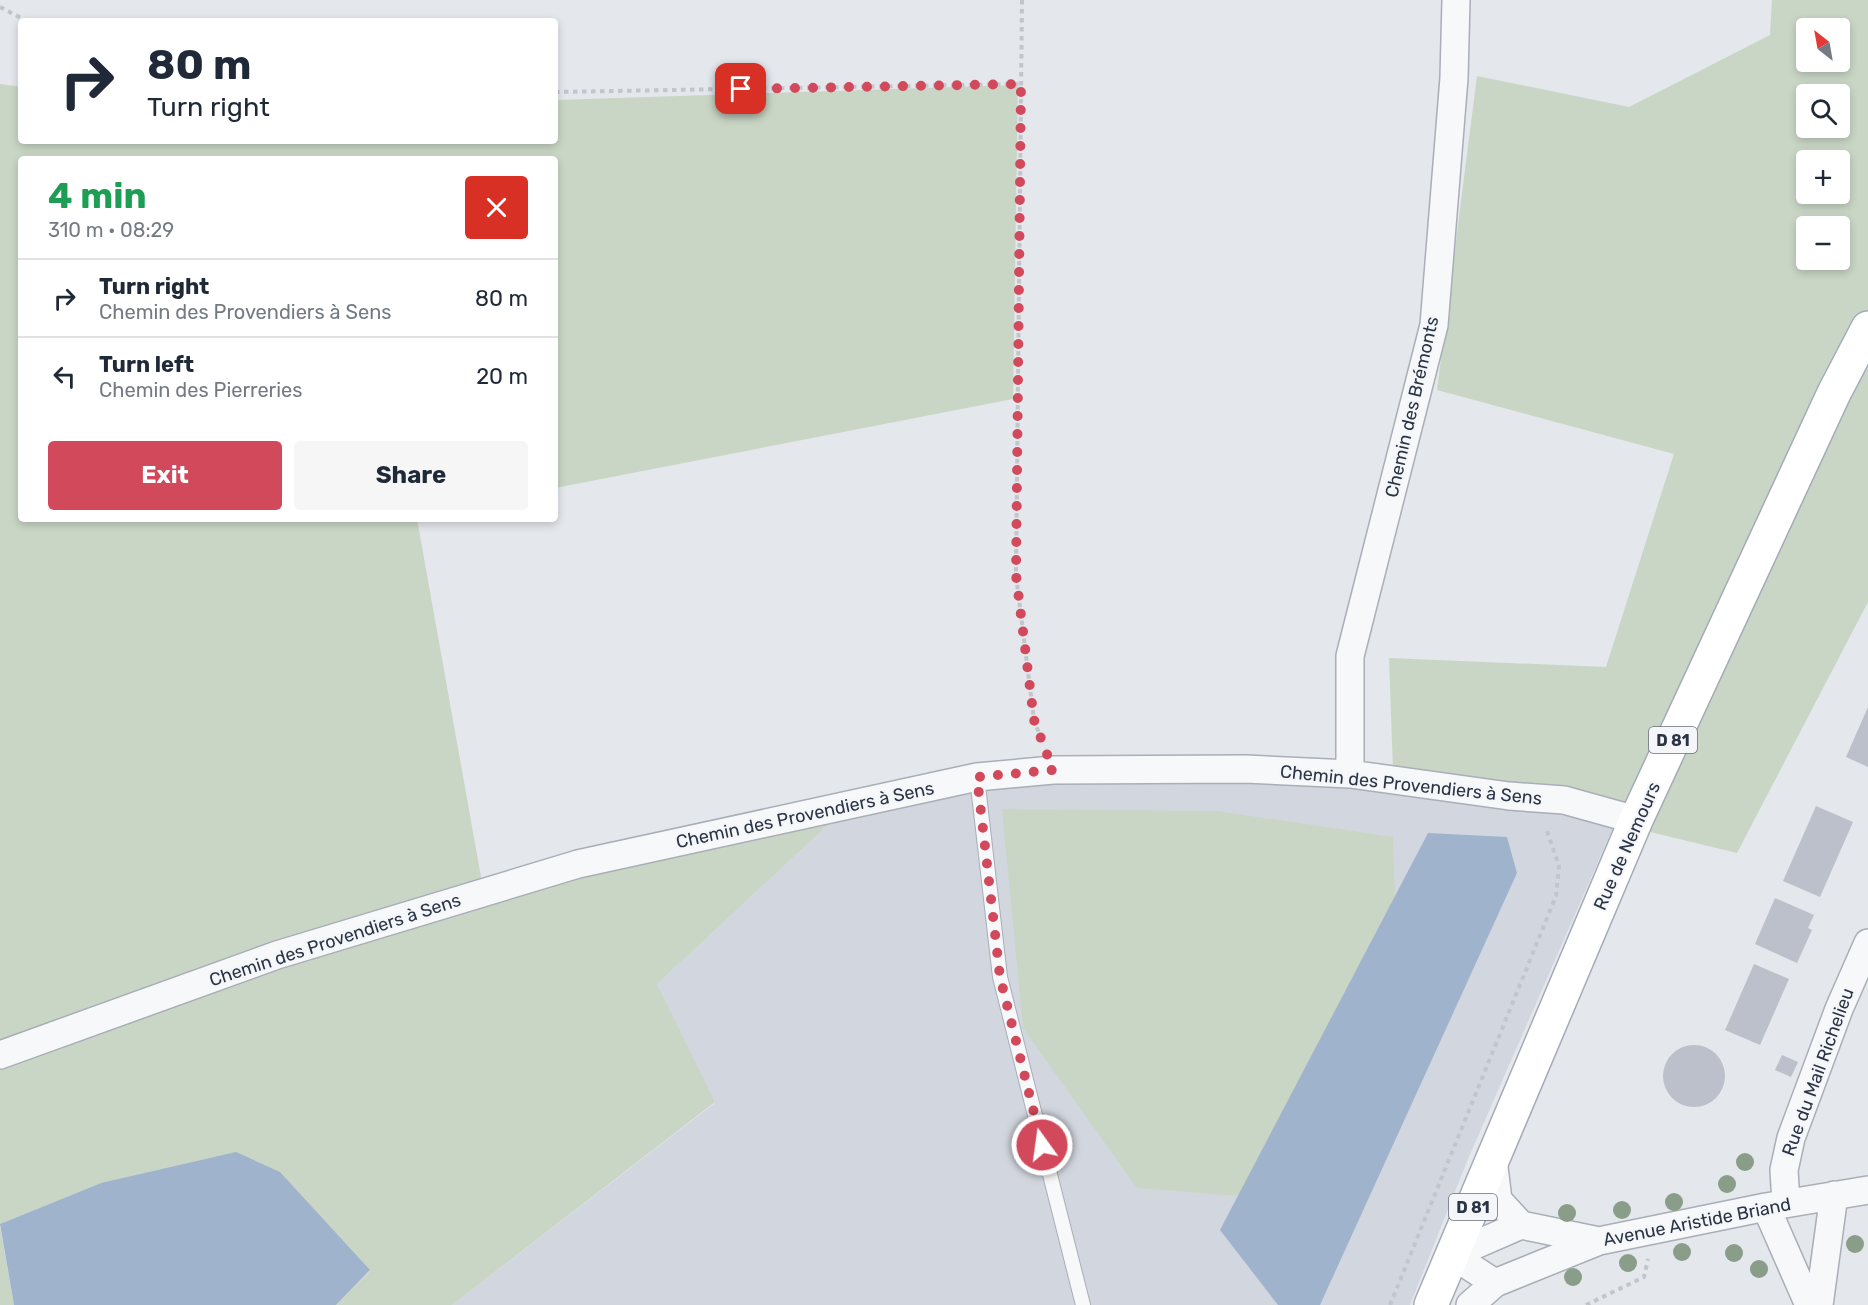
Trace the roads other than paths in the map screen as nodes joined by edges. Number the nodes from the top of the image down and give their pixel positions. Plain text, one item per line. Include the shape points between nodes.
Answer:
1 (1456, 0) edge
2 (1868, 328) edge
3 (1350, 774) junction
4 (977, 777) junction
5 (1636, 820) junction
6 (1868, 943) edge
7 (0, 1054) edge
8 (1493, 1159) junction
9 (1868, 1190) edge
10 (1834, 1195) junction
11 (1776, 1205) junction
12 (1521, 1225) junction
13 (1599, 1241) junction
14 (1452, 1255) junction
15 (1495, 1283) junction
16 (1083, 1305) edge
17 (1431, 1305) edge
18 (1470, 1305) edge
19 (1809, 1305) edge
20 (1820, 1305) edge

1 - 3 street, Chemin des Brémonts via 1454,78 1434,325 1350,656
2 - 5 main road, Rue de Nemours / D 81 via 1834,393
3 - 4 street, Chemin des Provendiers à Sens via 1246,769 1053,770
3 - 5 street, Chemin des Provendiers à Sens via 1564,800
4 - 7 street, Chemin des Provendiers à Sens via 578,864 277,955
4 - 16 lane via 1000,977
5 - 8 main road, Rue de Nemours / D 81
6 - 11 street, Rue du Mail Richelieu via 1791,1138
8 - 12 street via 1498,1200
8 - 14 main road, Rue de Nemours / D 81
9 - 10 street, Avenue Aristide Briand
10 - 11 street, Avenue Aristide Briand
10 - 20 street
11 - 13 street, Avenue Aristide Briand
11 - 19 street
12 - 13 street
12 - 14 street
13 - 15 street, Avenue Aristide Briand
14 - 15 street
14 - 17 main road, Rue de Nemours / D 81
15 - 18 street, Avenue Aristide Briand

